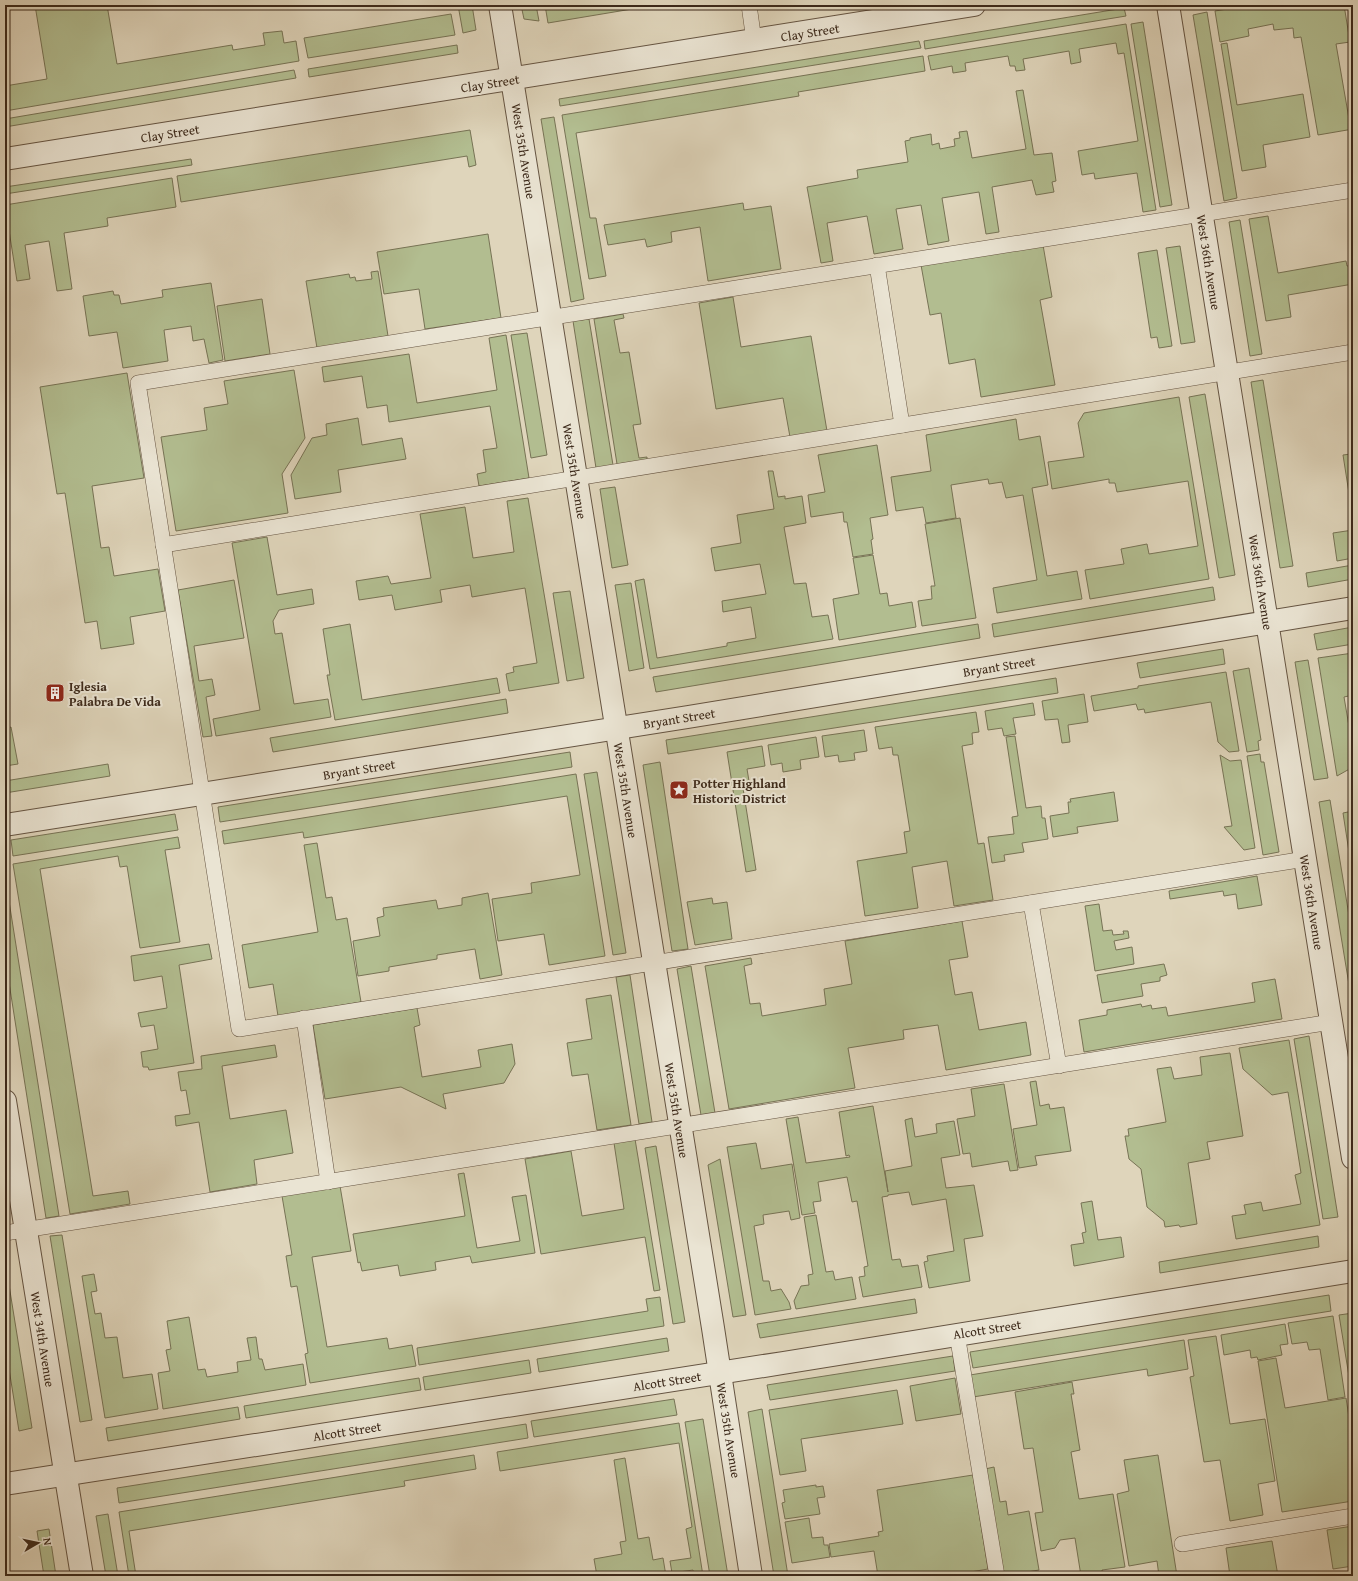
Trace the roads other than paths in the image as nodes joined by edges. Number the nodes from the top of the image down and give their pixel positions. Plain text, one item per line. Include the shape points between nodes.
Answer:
1 (500, 5) edge
2 (749, 5) edge
3 (974, 5) edge
4 (1168, 5) edge
5 (754, 41) junction
6 (513, 79) junction
7 (5, 159) edge
8 (1353, 190) edge
9 (1202, 214) junction
10 (877, 265) junction
11 (550, 317) junction
12 (1353, 352) edge
13 (1227, 372) junction
14 (902, 425) junction
15 (576, 478) junction
16 (163, 544) junction
17 (1353, 608) edge
18 (1267, 622) junction
19 (616, 728) junction
20 (202, 794) junction
21 (5, 825) edge
22 (1305, 859) junction
23 (1032, 903) junction
24 (653, 963) junction
25 (304, 1018) junction
26 (1331, 1022) junction
27 (1059, 1066) junction
28 (5, 1101) edge
29 (680, 1126) junction
30 (1353, 1158) edge
31 (328, 1182) junction
32 (15, 1232) edge
33 (1353, 1270) edge
34 (957, 1334) junction
35 (720, 1372) junction
36 (66, 1475) junction
37 (5, 1484) edge
38 (1353, 1516) edge
39 (1182, 1544) dead end
40 (82, 1576) edge
41 (751, 1576) edge
42 (997, 1576) edge

1 - 6 street, West 35th Avenue
2 - 5 lane
3 - 5 street, Clay Street
4 - 9 street, West 36th Avenue
5 - 6 street, Clay Street
6 - 7 street, Clay Street
6 - 11 street, West 35th Avenue
8 - 9 lane
9 - 10 lane
9 - 13 street, West 36th Avenue
10 - 11 lane
10 - 14 lane
11 - 15 street, West 35th Avenue
11 - 16 lane via 138,382
12 - 13 lane
13 - 14 lane
13 - 18 street, West 36th Avenue
14 - 15 lane
15 - 16 lane
15 - 19 street, West 35th Avenue
16 - 20 lane
17 - 18 street, Bryant Street
18 - 19 street, Bryant Street
18 - 22 street, West 36th Avenue
19 - 20 street, Bryant Street
19 - 24 street, West 35th Avenue
20 - 21 street, Bryant Street
20 - 25 lane via 239,1028
22 - 23 lane
22 - 26 street, West 36th Avenue
23 - 24 lane
23 - 27 lane
24 - 25 lane
24 - 29 street, West 35th Avenue
25 - 31 lane
26 - 27 lane
26 - 30 street, West 36th Avenue
27 - 29 lane
28 - 32 street, West 34th Avenue
29 - 31 lane
29 - 35 street, West 35th Avenue
31 - 32 lane
32 - 36 street, West 34th Avenue
33 - 34 street, Alcott Street
34 - 35 street, Alcott Street
34 - 42 lane
35 - 36 street, Alcott Street
35 - 41 street, West 35th Avenue
36 - 37 street, Alcott Street
36 - 40 street, West 34th Avenue
38 - 39 lane

